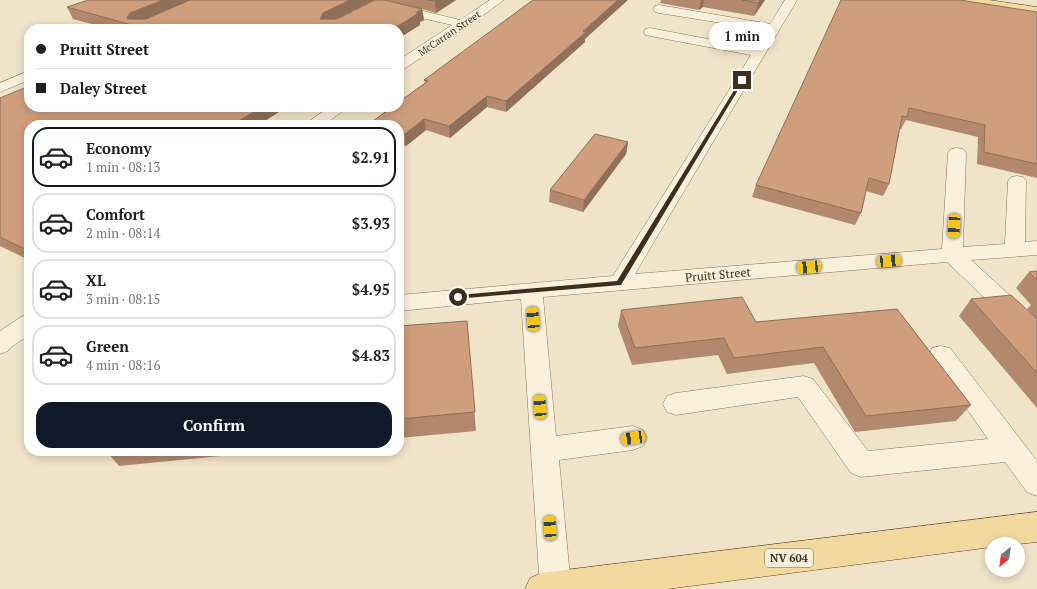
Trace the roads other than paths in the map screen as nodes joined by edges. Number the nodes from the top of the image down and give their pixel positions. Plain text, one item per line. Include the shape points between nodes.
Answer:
1 (498, 0) edge
2 (791, 0) edge
3 (967, 0) edge
4 (384, 6) edge
5 (659, 9) dead end
6 (1037, 11) edge
7 (740, 23) junction
8 (463, 24) junction
9 (774, 28) junction
10 (650, 32) dead end
11 (723, 46) junction
12 (759, 53) junction
13 (404, 63) edge
14 (24, 78) edge
15 (0, 88) edge
16 (333, 112) edge
17 (321, 120) edge
18 (957, 153) dead end
19 (1017, 181) dead end
20 (1037, 248) edge
21 (1015, 250) junction
22 (952, 255) junction
23 (619, 283) junction
24 (531, 290) junction
25 (404, 303) edge
26 (24, 326) edge
27 (1037, 334) edge
28 (24, 339) edge
29 (1, 342) edge
30 (941, 354) dead end
31 (676, 404) dead end
32 (633, 438) dead end
33 (1012, 449) junction
34 (544, 450) junction
35 (1037, 483) edge
36 (1037, 527) edge
37 (548, 588) edge

1 - 8 street, McCarran Street
2 - 9 street
3 - 6 main road
4 - 8 street
5 - 7 street
7 - 9 street
7 - 11 street
8 - 13 street, McCarran Street
9 - 12 street
10 - 11 street
11 - 12 street
12 - 23 street
14 - 15 street
16 - 17 street
18 - 22 street
19 - 21 street
20 - 21 street, Pruitt Street
21 - 22 street, Pruitt Street
22 - 23 street, Pruitt Street
22 - 27 street
23 - 24 street, Pruitt Street
24 - 25 street, Pruitt Street
24 - 34 street
26 - 29 street
28 - 29 street
30 - 33 street
31 - 33 street via 804,386 861,464
32 - 34 street
33 - 35 street
34 - 37 street
36 - 37 main road, NV 604

